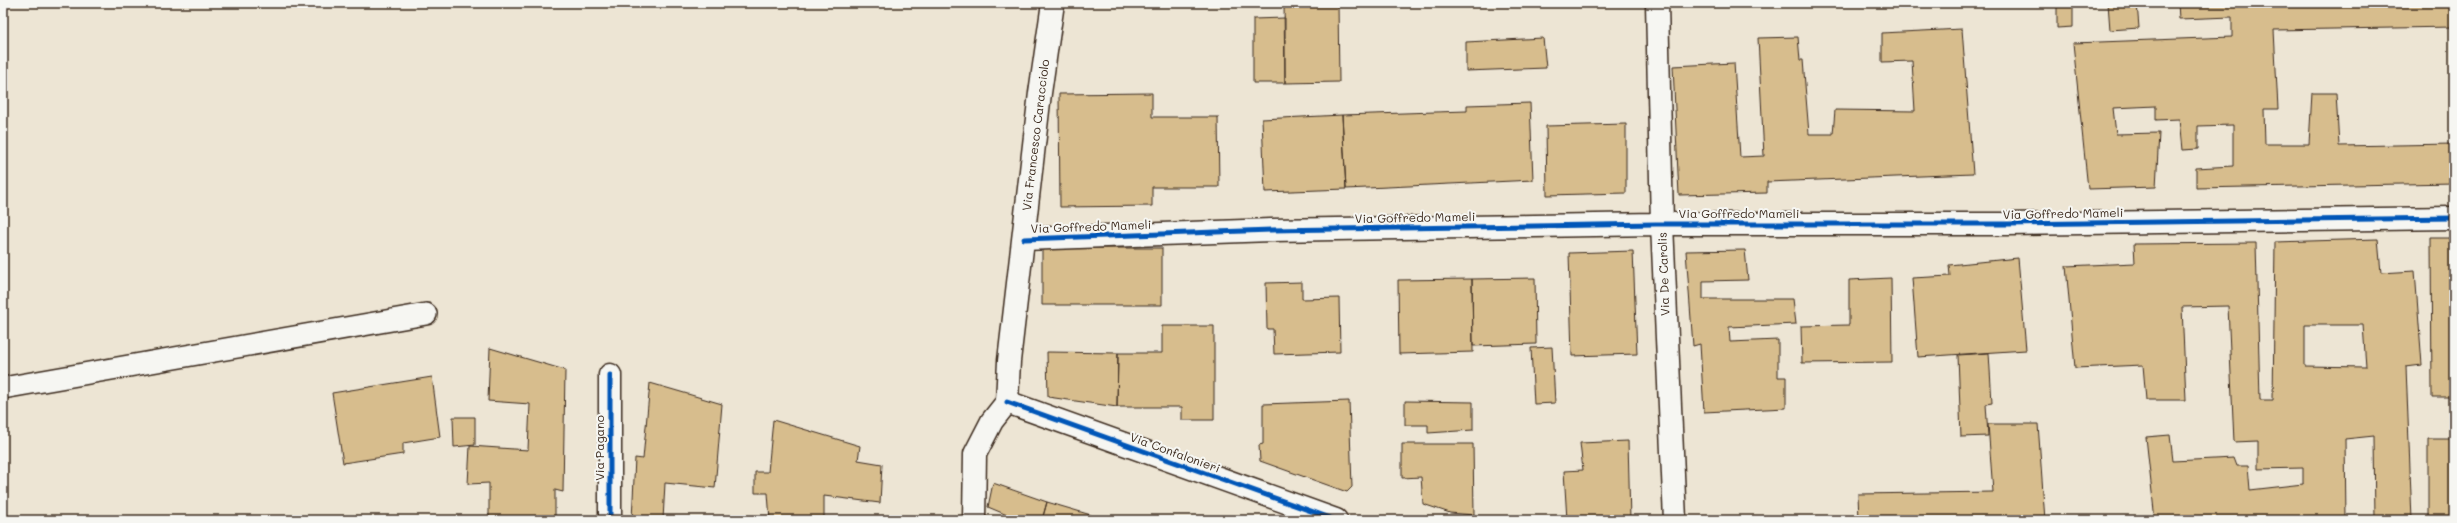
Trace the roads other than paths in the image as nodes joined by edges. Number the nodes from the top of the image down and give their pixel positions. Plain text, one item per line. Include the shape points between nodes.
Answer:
1 (1053, 3) edge
2 (1657, 3) edge
3 (2454, 218) edge
4 (1662, 224) junction
5 (1024, 240) junction
6 (426, 314) dead end
7 (610, 376) dead end
8 (3, 388) edge
9 (1007, 402) junction
10 (610, 520) edge
11 (974, 520) edge
12 (1336, 520) edge
13 (1674, 520) edge

1 - 5 street, Via Francesco Caracciolo
2 - 4 street, Via De Carolis
3 - 4 street, Via Goffredo Mameli via 2008,224
4 - 5 street, Via Goffredo Mameli via 1271,230
4 - 13 street, Via De Carolis
5 - 9 street, Via Francesco Caracciolo via 1009,361
6 - 8 lane
7 - 10 street, Via Pagano
9 - 11 street via 992,420 975,454
9 - 12 street, Via Confalonieri

